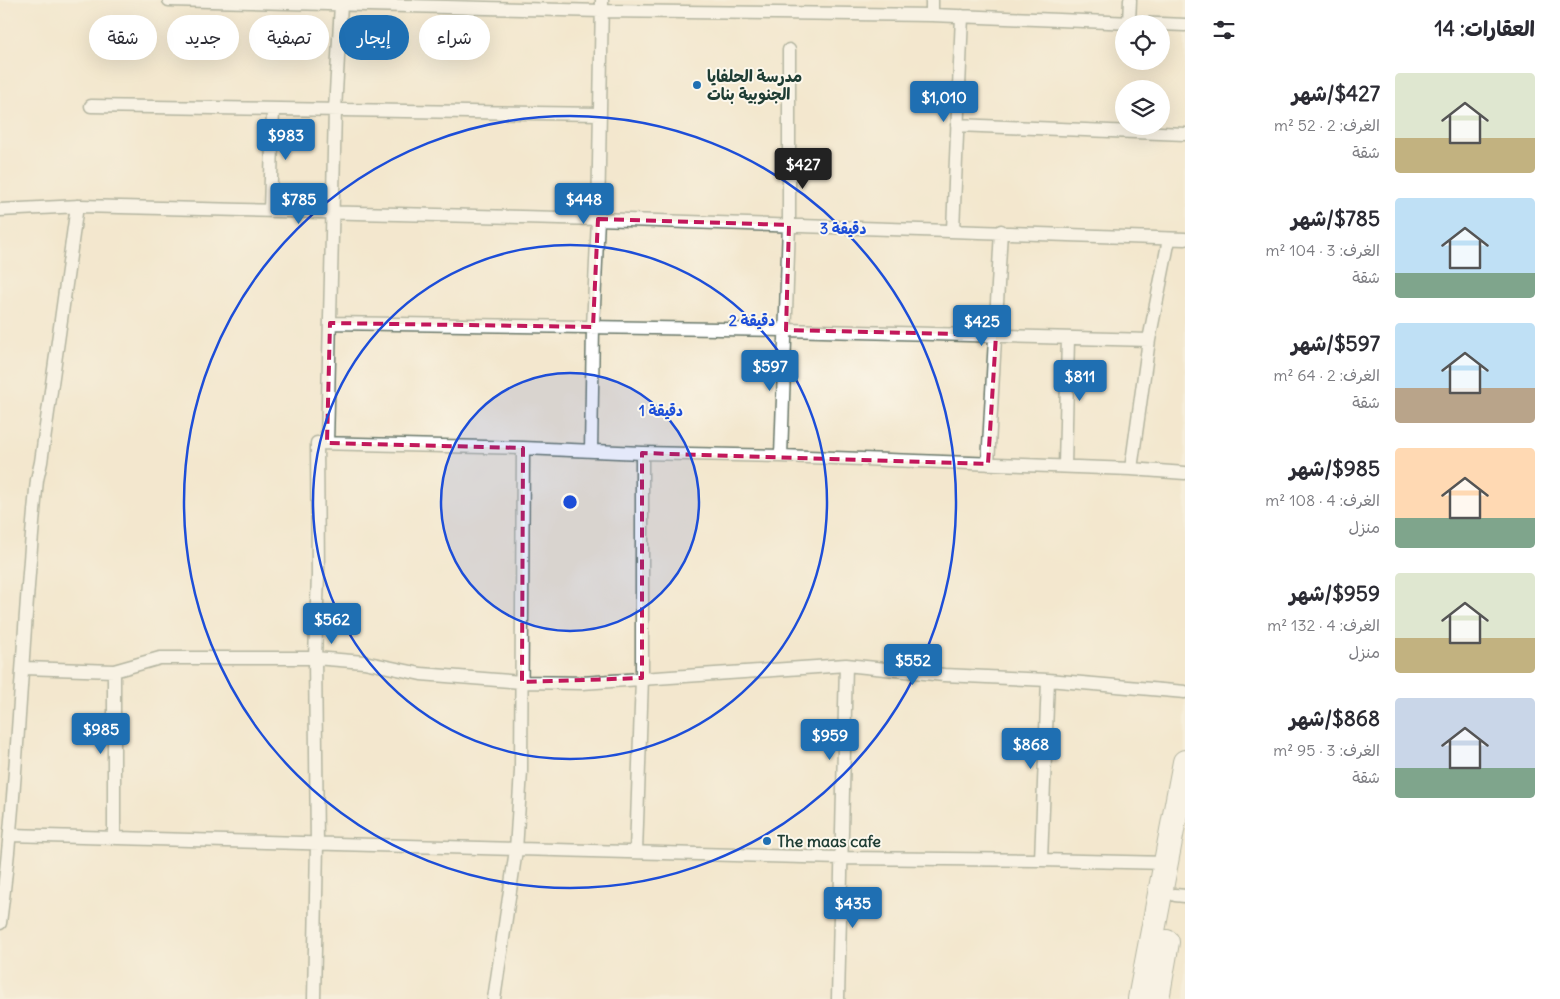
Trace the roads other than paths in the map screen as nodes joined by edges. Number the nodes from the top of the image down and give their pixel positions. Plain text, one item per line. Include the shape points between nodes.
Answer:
1 (169, 0) edge
2 (932, 0) edge
3 (1130, 0) edge
4 (394, 3) edge
5 (341, 4) junction
6 (511, 4) edge
7 (602, 5) edge
8 (691, 6) edge
9 (932, 15) junction
10 (1129, 15) edge
11 (962, 16) junction
12 (1115, 21) edge
13 (1170, 24) edge
14 (1185, 25) edge
15 (789, 50) dead end
16 (91, 106) dead end
17 (273, 109) junction
18 (335, 110) junction
19 (600, 114) junction
20 (957, 125) junction
21 (1185, 134) edge
22 (76, 206) junction
23 (0, 210) edge
24 (270, 211) junction
25 (332, 212) junction
26 (598, 218) junction
27 (789, 225) junction
28 (953, 230) junction
29 (1000, 231) junction
30 (1169, 238) junction
31 (1185, 239) edge
32 (330, 323) junction
33 (592, 327) junction
34 (786, 330) junction
35 (996, 335) junction
36 (1068, 338) junction
37 (1149, 340) junction
38 (327, 443) junction
39 (523, 448) junction
40 (591, 451) junction
41 (642, 454) junction
42 (781, 456) junction
43 (988, 464) junction
44 (1065, 466) junction
45 (1131, 468) junction
46 (1185, 472) edge
47 (315, 658) junction
48 (846, 665) junction
49 (24, 668) junction
50 (114, 671) junction
51 (642, 678) junction
52 (1048, 680) junction
53 (522, 682) junction
54 (1185, 692) edge
55 (1185, 762) edge
56 (10, 834) junction
57 (114, 838) junction
58 (1185, 843) edge
59 (317, 844) junction
60 (516, 850) junction
61 (636, 852) junction
62 (841, 858) junction
63 (1041, 860) junction
64 (1167, 863) junction
65 (1180, 895) edge
66 (0, 923) edge
67 (314, 999) edge
68 (494, 999) edge
69 (838, 999) edge
70 (1140, 999) edge
71 (1157, 999) edge

1 - 5 street
2 - 9 street
3 - 10 street
4 - 5 street
4 - 6 street
5 - 18 street
6 - 7 street
7 - 8 street
7 - 19 street
8 - 9 street
9 - 11 street
11 - 12 street
11 - 20 street
13 - 14 street
15 - 27 street
16 - 17 street
17 - 18 street
17 - 24 street
18 - 19 street
18 - 25 street
19 - 26 street
20 - 21 street
20 - 28 street
22 - 23 street
22 - 24 street
22 - 49 street via 37,480
24 - 25 street
25 - 26 street
25 - 32 street
26 - 27 street
26 - 33 street
27 - 28 street
27 - 34 street
28 - 29 street
29 - 30 street
29 - 35 street
30 - 31 street
30 - 37 street
32 - 33 street
32 - 38 street
33 - 34 street
33 - 40 street
34 - 35 street
34 - 42 street
35 - 36 street
35 - 43 street
36 - 37 street
36 - 44 street
37 - 45 street
38 - 39 street
38 - 47 street via 317,444
39 - 40 street
39 - 53 street
40 - 41 street
41 - 42 street
41 - 51 street
42 - 43 street
43 - 44 street
44 - 45 street
45 - 46 street
47 - 50 street via 160,658
47 - 53 street via 364,662 421,674
47 - 59 street
48 - 51 street
48 - 52 street via 944,675
48 - 62 street
49 - 50 street
49 - 56 street
50 - 57 street
51 - 53 street via 582,683
51 - 61 street
52 - 54 street
52 - 63 street
53 - 60 street
55 - 64 highway
56 - 57 street
56 - 66 street
57 - 59 street
58 - 65 highway
59 - 60 street
59 - 67 street
60 - 61 street
60 - 68 street
61 - 62 street
62 - 63 street
62 - 69 street
63 - 64 street
64 - 70 highway
65 - 71 highway

